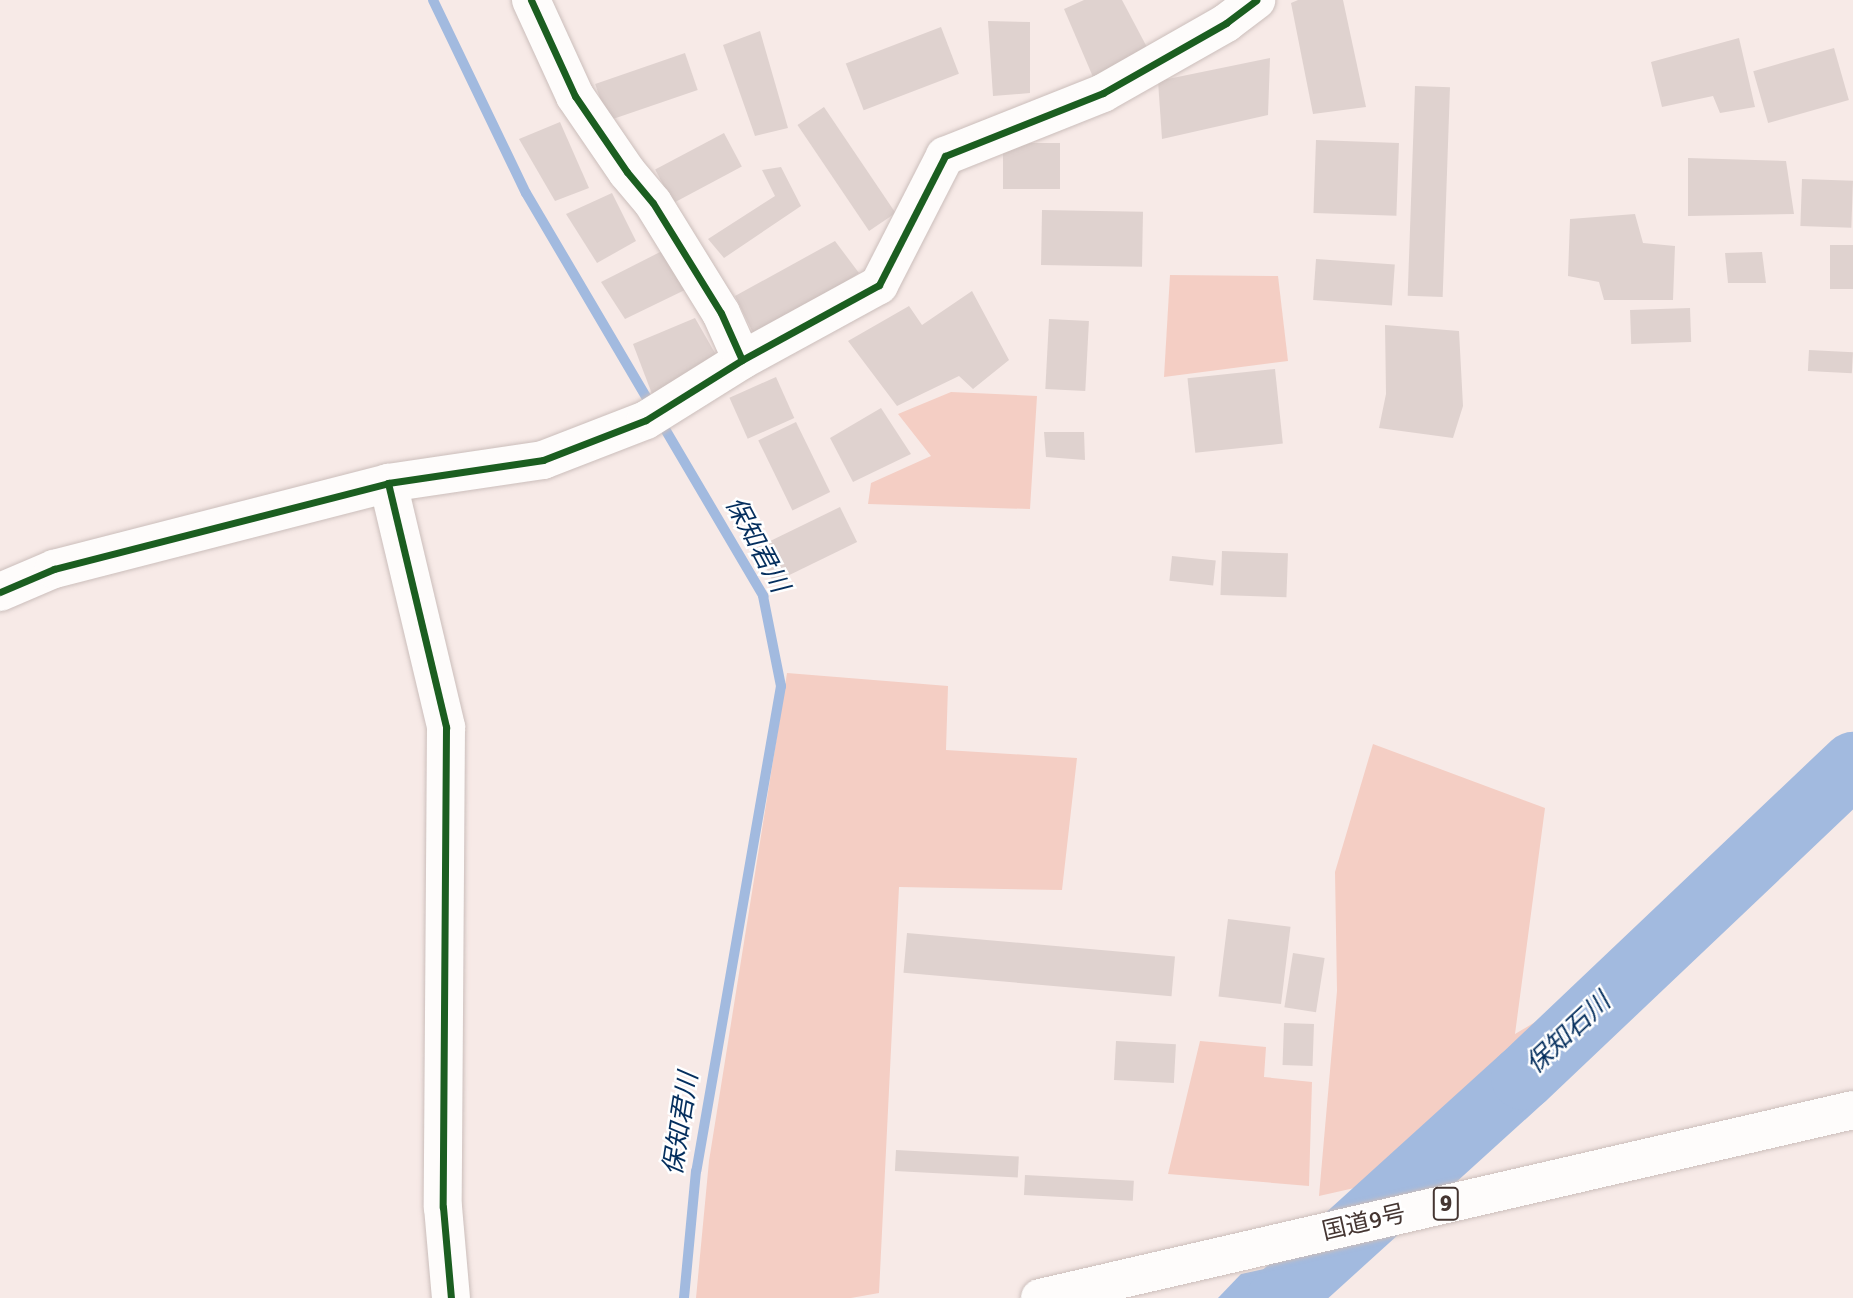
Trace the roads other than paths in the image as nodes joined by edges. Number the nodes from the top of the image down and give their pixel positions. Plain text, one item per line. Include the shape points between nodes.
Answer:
1 (531, 0) edge
2 (1256, 0) edge
3 (742, 360) junction
4 (388, 483) junction
5 (0, 592) edge
6 (1853, 1110) edge
7 (451, 1298) edge
8 (1040, 1298) edge

1 - 3 main road via 575,96 653,203 721,313
2 - 3 main road via 1226,23 1103,93 945,156 879,285
3 - 4 main road via 646,420 543,460
4 - 5 main road via 54,569
4 - 7 main road via 446,727 443,1207
6 - 8 main road, 国道9号 / 9

